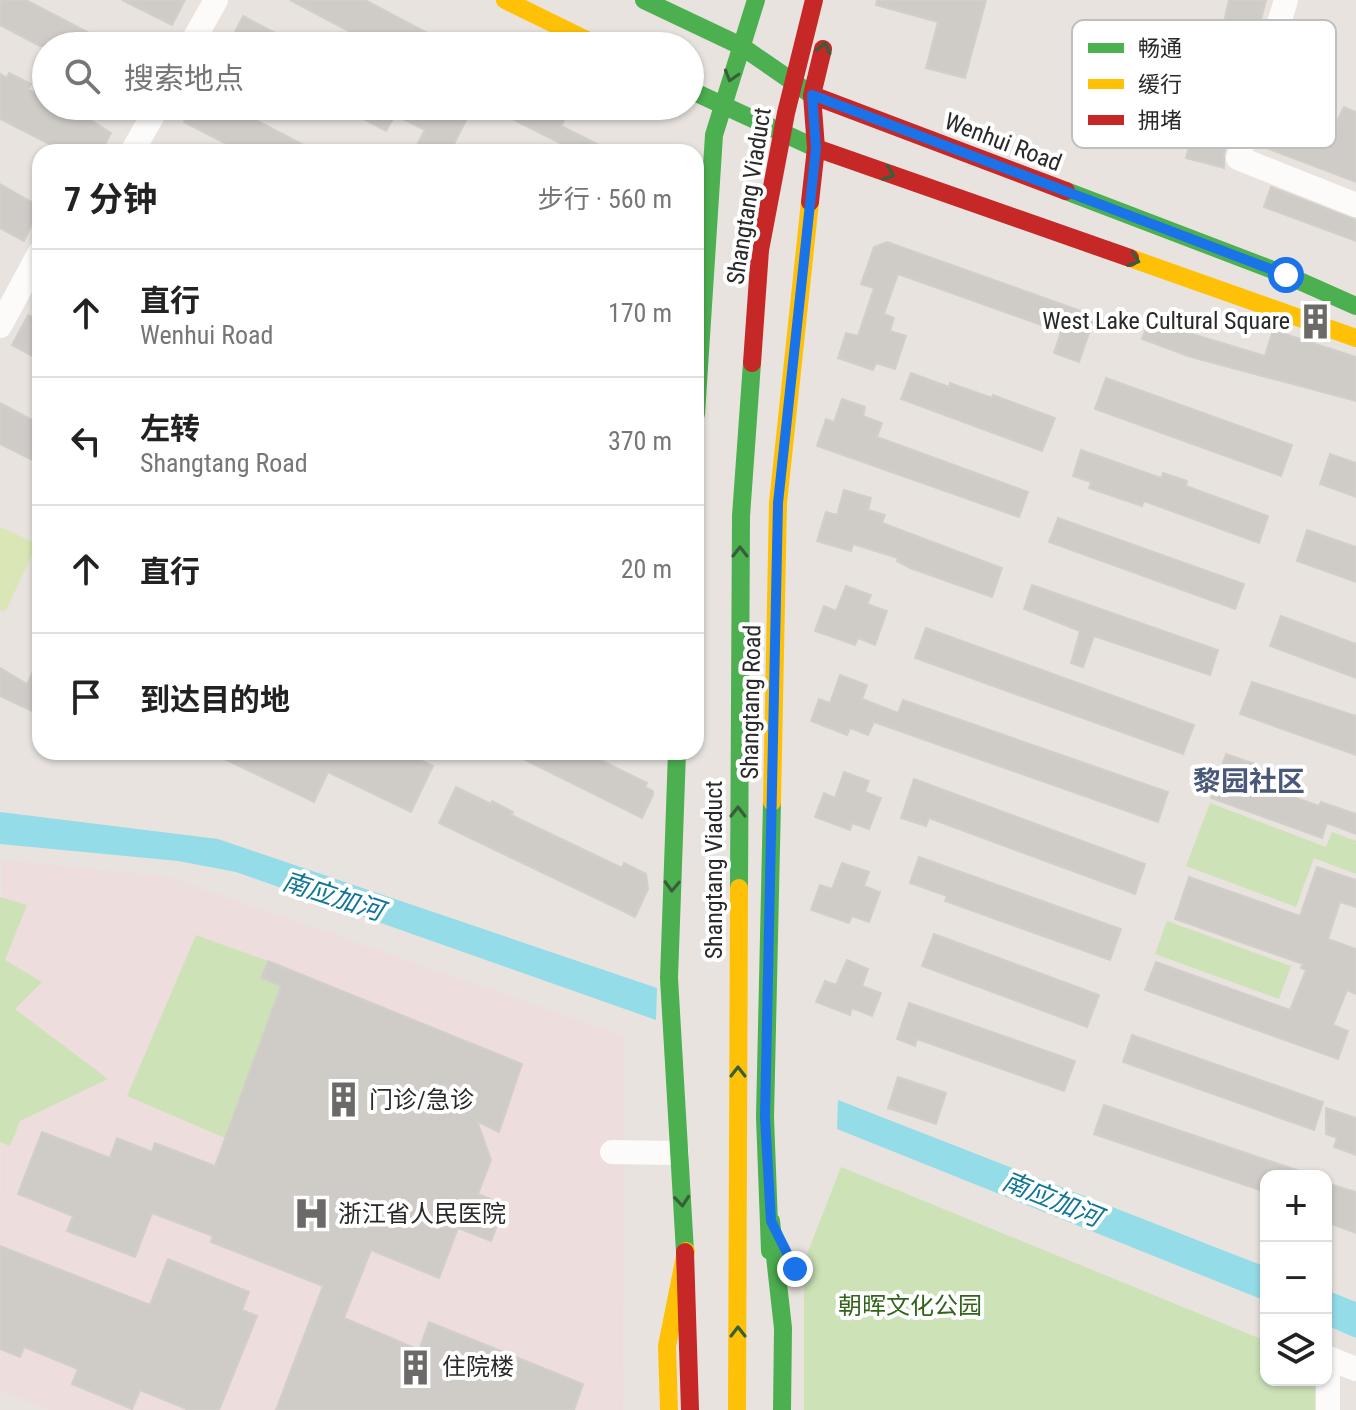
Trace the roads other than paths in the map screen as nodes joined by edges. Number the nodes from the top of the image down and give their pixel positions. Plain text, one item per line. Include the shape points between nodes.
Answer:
1 (216, 0) edge
2 (505, 0) edge
3 (644, 0) edge
4 (756, 0) edge
5 (814, 0) edge
6 (1286, 0) edge
7 (1280, 20) edge
8 (828, 30) dead end
9 (198, 32) edge
10 (570, 32) edge
11 (774, 39) dead end
12 (741, 46) junction
13 (812, 95) junction
14 (704, 97) edge
15 (722, 106) junction
16 (150, 120) edge
17 (137, 144) edge
18 (753, 145) dead end
19 (816, 148) junction
20 (1241, 148) edge
21 (1356, 205) edge
22 (32, 267) edge
23 (704, 290) edge
24 (1356, 306) edge
25 (0, 326) edge
26 (1356, 338) edge
27 (677, 760) edge
28 (612, 1152) dead end
29 (677, 1153) junction
30 (771, 1221) junction
31 (686, 1251) junction
32 (708, 1365) dead end
33 (1356, 1369) edge
34 (660, 1410) edge
35 (669, 1410) edge
36 (690, 1410) edge
37 (707, 1410) edge
38 (737, 1410) edge
39 (764, 1410) edge
40 (782, 1410) edge
41 (794, 1410) edge
42 (1328, 1410) edge

1 - 9 street
2 - 10 main road
3 - 12 main road, Wenhui Road
4 - 12 main road
38 -> 5 main road, Shangtang Viaduct via 741,516 760,250
6 - 7 street
13 -> 8 main road, Shangtang Road
11 - 18 main road, Shangtang Viaduct
12 - 13 main road, Wenhui Road
12 -> 15 main road
13 - 19 main road, Shangtang Road
13 - 24 main road, Wenhui Road
14 - 15 main road
15 - 19 main road
15 - 23 main road via 714,135
16 - 17 street
19 -> 26 main road
19 - 30 main road, Shangtang Road via 778,503 765,1117
20 - 21 street via 1238,158
22 - 25 street
27 -> 29 main road via 669,973
28 - 29 street
29 -> 31 main road
30 - 39 main road, Shangtang Road
30 - 40 main road via 783,1328
30 - 41 main road via 795,1269
31 - 34 main road via 660,1299
31 - 35 main road via 667,1346
31 - 36 main road
32 - 37 main road
33 - 42 street via 1328,1358

